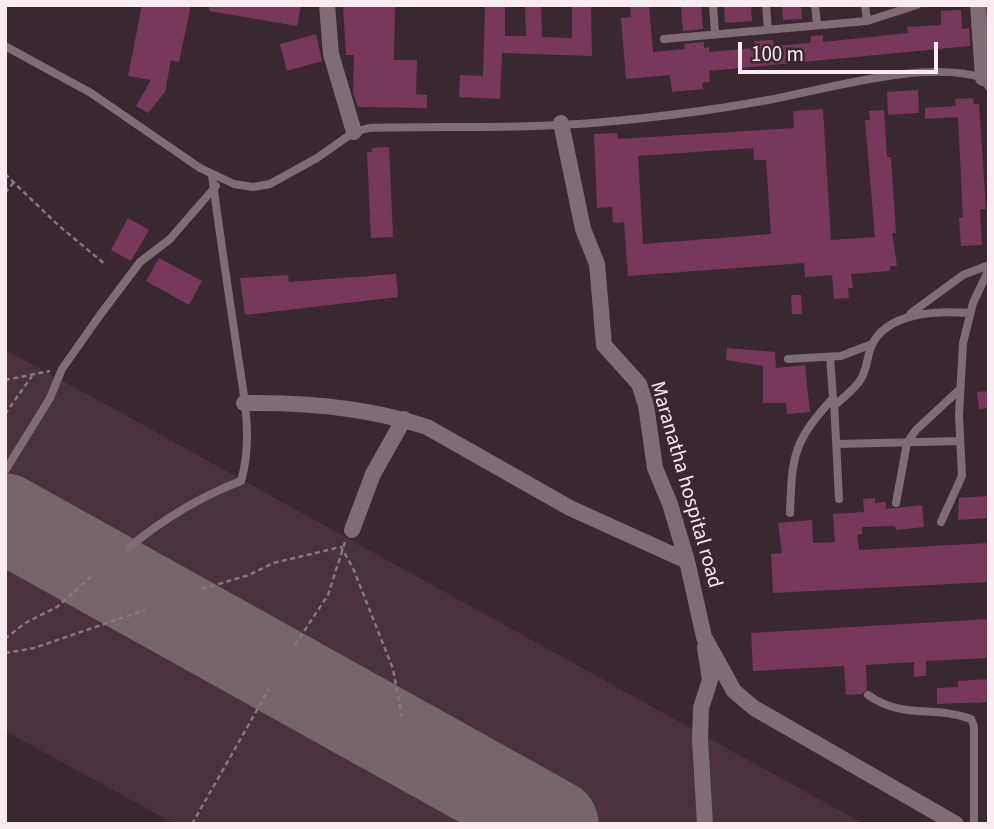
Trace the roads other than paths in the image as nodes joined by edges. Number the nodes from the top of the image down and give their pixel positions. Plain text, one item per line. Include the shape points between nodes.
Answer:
1 (327, 5) edge
2 (713, 5) edge
3 (766, 5) edge
4 (815, 5) edge
5 (865, 5) edge
6 (916, 5) edge
7 (978, 5) edge
8 (867, 21) junction
9 (817, 24) junction
10 (768, 29) junction
11 (715, 34) junction
12 (664, 39) dead end
13 (5, 46) edge
14 (986, 82) edge
15 (561, 123) junction
16 (354, 132) junction
17 (212, 175) junction
18 (221, 180) junction
19 (214, 189) junction
20 (989, 267) edge
21 (970, 313) junction
22 (906, 317) junction
23 (872, 344) junction
24 (831, 357) junction
25 (788, 359) dead end
26 (959, 390) junction
27 (834, 402) junction
28 (244, 403) junction
29 (404, 419) junction
30 (960, 441) junction
31 (907, 443) junction
32 (837, 444) junction
33 (5, 471) edge
34 (839, 499) dead end
35 (897, 503) dead end
36 (790, 513) dead end
37 (941, 522) dead end
38 (352, 530) road end
39 (128, 548) dead end
40 (687, 561) junction
41 (704, 637) junction
42 (868, 695) dead end
43 (705, 824) edge
44 (956, 824) edge
45 (974, 824) edge

1 - 16 street via 331,54
2 - 11 lane
3 - 10 lane
4 - 9 lane
5 - 8 lane
6 - 8 lane
7 - 14 street
8 - 9 lane
9 - 10 lane
10 - 11 lane
11 - 12 lane
13 - 17 lane via 91,93
14 - 15 lane via 968,72 888,77 709,109
15 - 16 lane
15 - 40 street, Maranatha hospital road via 583,229 597,264 604,345 639,384 655,468
16 - 18 lane via 270,184 253,187
17 - 18 lane
17 - 19 lane
18 - 19 lane
19 - 28 lane
19 - 33 lane via 170,239 140,262 62,369 50,398
20 - 21 lane
20 - 22 lane via 963,275
21 - 22 lane via 936,311
21 - 26 lane
22 - 23 lane
23 - 24 lane
23 - 27 lane via 861,380
24 - 25 lane
24 - 27 lane
26 - 30 lane
26 - 31 lane
27 - 32 lane
27 - 36 lane via 805,429 793,458
28 - 29 street via 324,406
28 - 39 lane via 247,442 241,481 207,494
29 - 38 street via 373,474
29 - 40 street via 427,427 570,508
30 - 31 lane
30 - 37 lane via 964,467 960,485
31 - 32 lane
31 - 35 lane
32 - 34 lane
40 - 41 street, Maranatha hospital road
41 - 43 street via 709,680 701,708 700,739
41 - 44 street, Maranatha hospital road via 734,691 754,708
42 - 45 lane via 894,709 971,719

